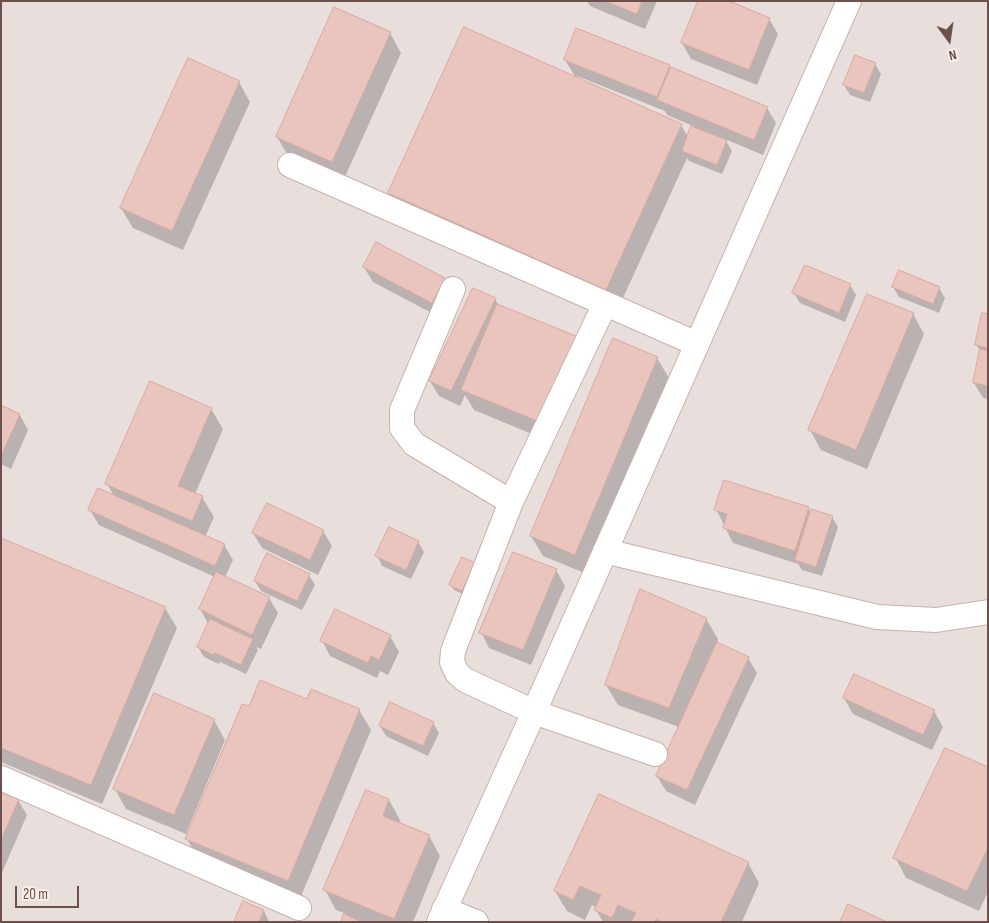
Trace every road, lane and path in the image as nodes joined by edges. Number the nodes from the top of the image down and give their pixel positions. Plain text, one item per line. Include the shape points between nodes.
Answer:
1 (849, 1) edge
2 (290, 164) dead end
3 (453, 289) dead end
4 (605, 304) junction
5 (697, 344) junction
6 (511, 502) junction
7 (605, 550) junction
8 (988, 612) edge
9 (534, 712) junction
10 (655, 754) dead end
11 (1, 778) edge
12 (299, 908) dead end
13 (441, 916) edge
14 (476, 922) edge

1 - 5 street
2 - 4 street
3 - 6 street via 402,410 402,428 414,444
4 - 5 street
4 - 6 street
5 - 7 street
6 - 9 street via 453,651 452,662 465,680
7 - 8 street via 877,617 936,620
7 - 9 street
9 - 10 street
9 - 13 street
11 - 12 street
13 - 14 street

